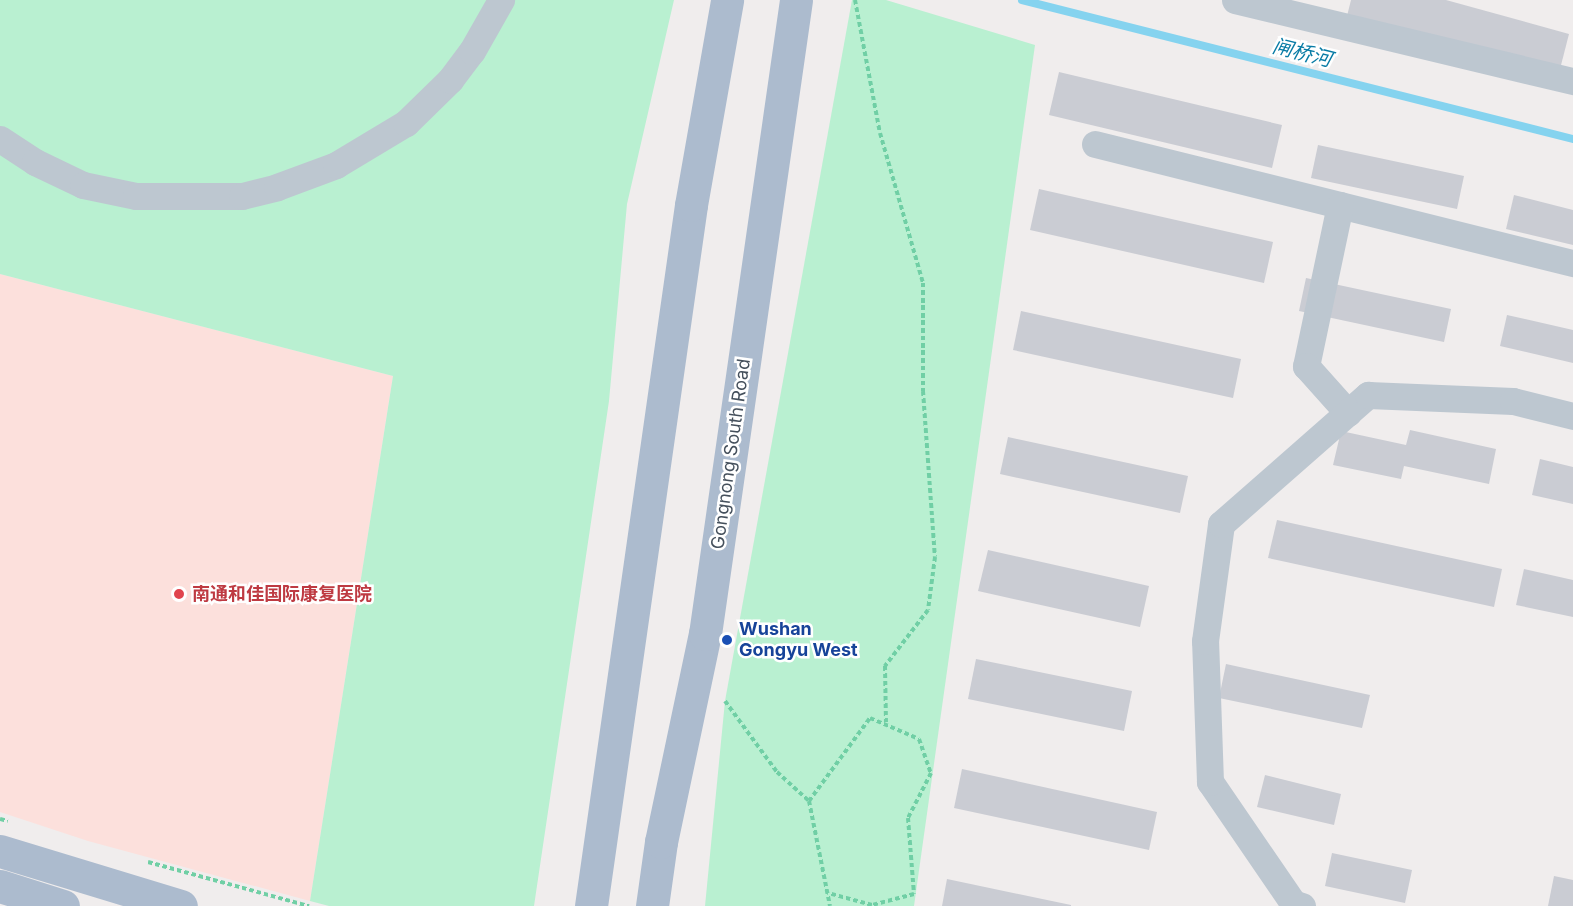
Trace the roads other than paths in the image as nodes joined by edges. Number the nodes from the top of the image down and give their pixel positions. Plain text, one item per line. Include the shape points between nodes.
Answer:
1 (501, 0) edge
2 (727, 0) edge
3 (796, 0) edge
4 (1235, 0) edge
5 (1331, 11) edge
6 (1573, 81) edge
7 (0, 139) edge
8 (1095, 144) dead end
9 (1340, 205) junction
10 (1573, 263) edge
11 (1348, 412) junction
12 (1573, 416) edge
13 (5, 836) edge
14 (0, 886) edge
15 (63, 906) edge
16 (181, 906) edge
17 (591, 906) edge
18 (652, 906) edge
19 (1302, 906) edge

1 - 7 street via 450,80 406,123 376,145 336,165 277,187 242,196 136,196 83,185 35,162
2 - 17 main road via 690,217
3 - 18 main road, Gongnong South Road via 705,634 661,842
4 - 5 street
5 - 6 street
8 - 9 street
9 - 10 street
9 - 11 street via 1306,366
11 - 12 street via 1368,395 1513,401
11 - 19 street via 1221,524 1205,641 1210,782 1293,903
13 - 16 main road
14 - 15 main road

